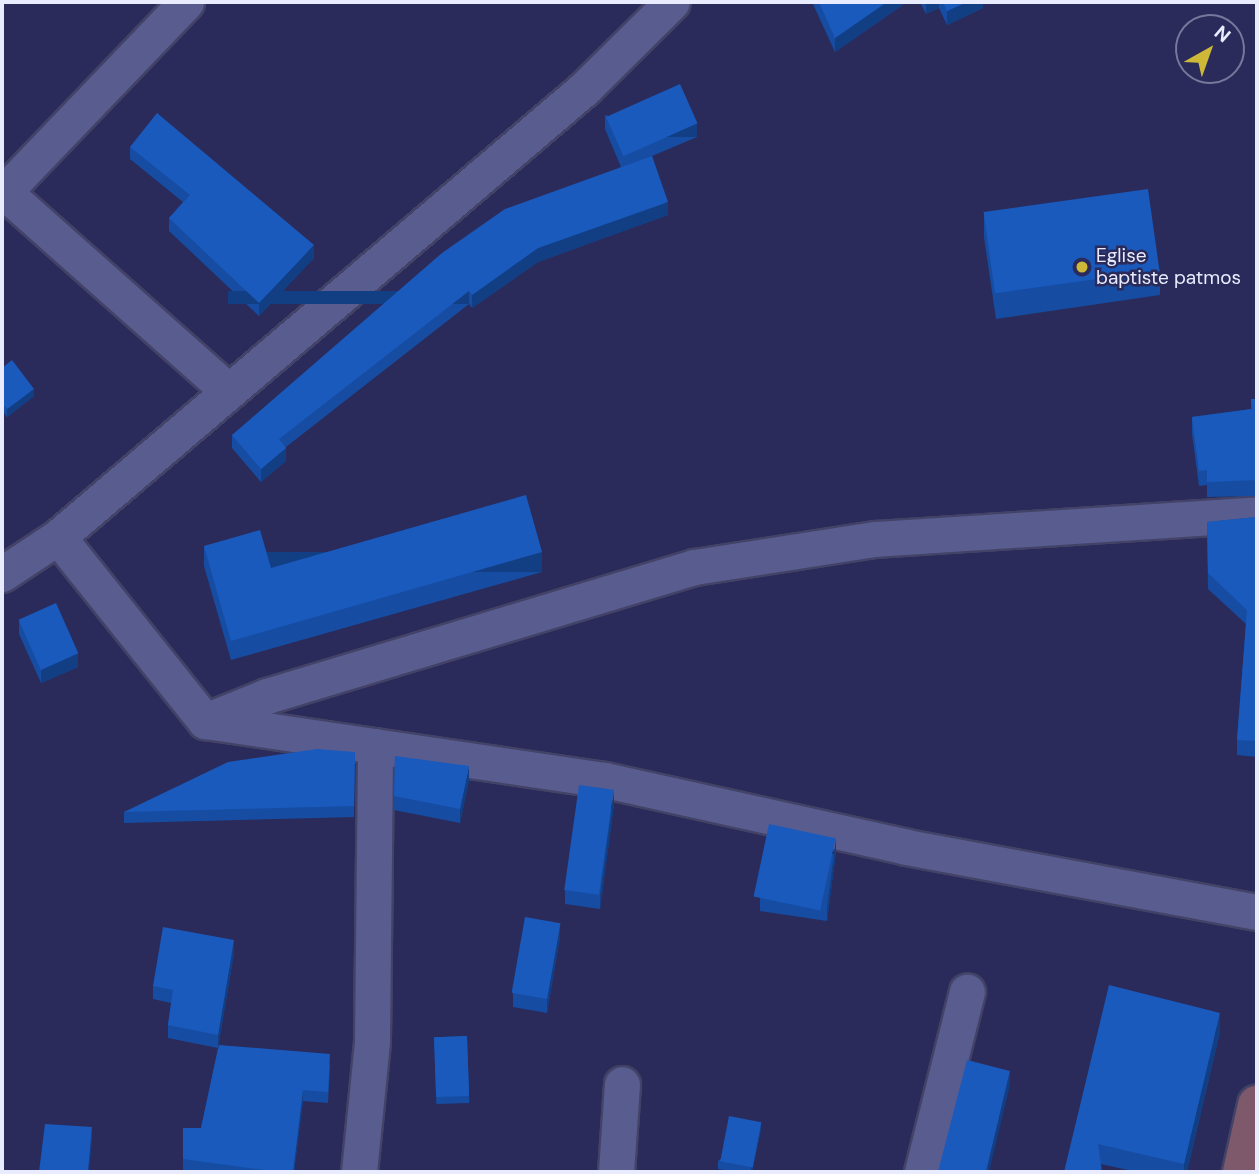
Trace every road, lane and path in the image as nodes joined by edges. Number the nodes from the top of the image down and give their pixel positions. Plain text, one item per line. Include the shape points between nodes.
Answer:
1 (186, 2) edge
2 (667, 3) edge
3 (3, 191) edge
4 (227, 390) junction
5 (1257, 514) edge
6 (58, 537) junction
7 (2, 574) edge
8 (205, 721) junction
9 (375, 746) junction
10 (1257, 912) edge
11 (967, 992) dead end
12 (622, 1084) dead end
13 (1257, 1105) edge
14 (359, 1172) edge
15 (616, 1172) edge
16 (922, 1172) edge
17 (1242, 1172) edge

1 - 3 street
2 - 4 street via 584,88
3 - 4 street
4 - 6 street
5 - 8 street via 875,539 694,567 267,696
6 - 7 street
6 - 8 street
8 - 9 street
9 - 10 street via 605,780 906,847
9 - 14 street via 372,1041
11 - 16 street
12 - 15 street
13 - 17 street

